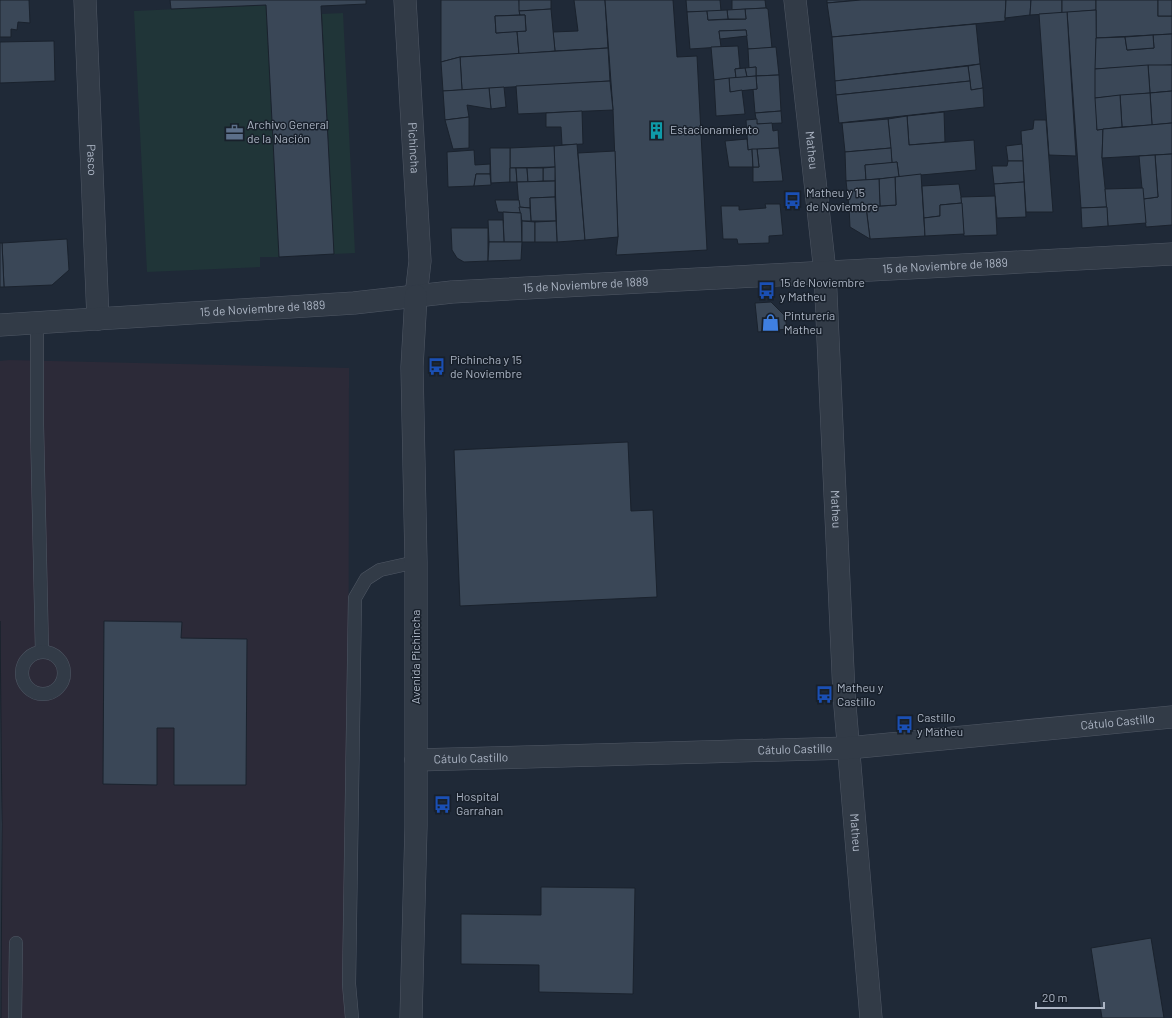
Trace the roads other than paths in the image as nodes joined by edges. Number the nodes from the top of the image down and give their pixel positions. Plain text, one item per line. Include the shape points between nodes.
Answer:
1 (85, 0) edge
2 (405, 0) edge
3 (795, 0) edge
4 (1172, 254) edge
5 (825, 272) junction
6 (416, 296) junction
7 (98, 319) junction
8 (37, 323) junction
9 (0, 325) edge
10 (416, 562) junction
11 (42, 652) dead end
12 (1172, 717) edge
13 (848, 748) junction
14 (416, 760) junction
15 (16, 943) dead end
16 (15, 1018) edge
17 (352, 1018) edge
18 (411, 1018) edge
19 (871, 1018) edge

1 - 7 street, Pasco
2 - 6 street, Pichincha via 420,261
3 - 5 street, Matheu
4 - 5 street, 15 de Noviembre de 1889
5 - 6 street, 15 de Noviembre de 1889
5 - 13 street, Matheu
6 - 7 street, 15 de Noviembre de 1889 via 354,303
6 - 10 street, Avenida Pichincha via 412,367
7 - 8 street, 15 de Noviembre de 1889
8 - 9 street, 15 de Noviembre de 1889
8 - 11 lane
10 - 14 street, Avenida Pichincha
10 - 17 lane via 380,570 366,579 355,598 350,841 349,984
12 - 13 street, Cátulo Castillo
13 - 14 street, Cátulo Castillo
13 - 19 street, Matheu
14 - 18 street, Avenida Pichincha
15 - 16 lane

